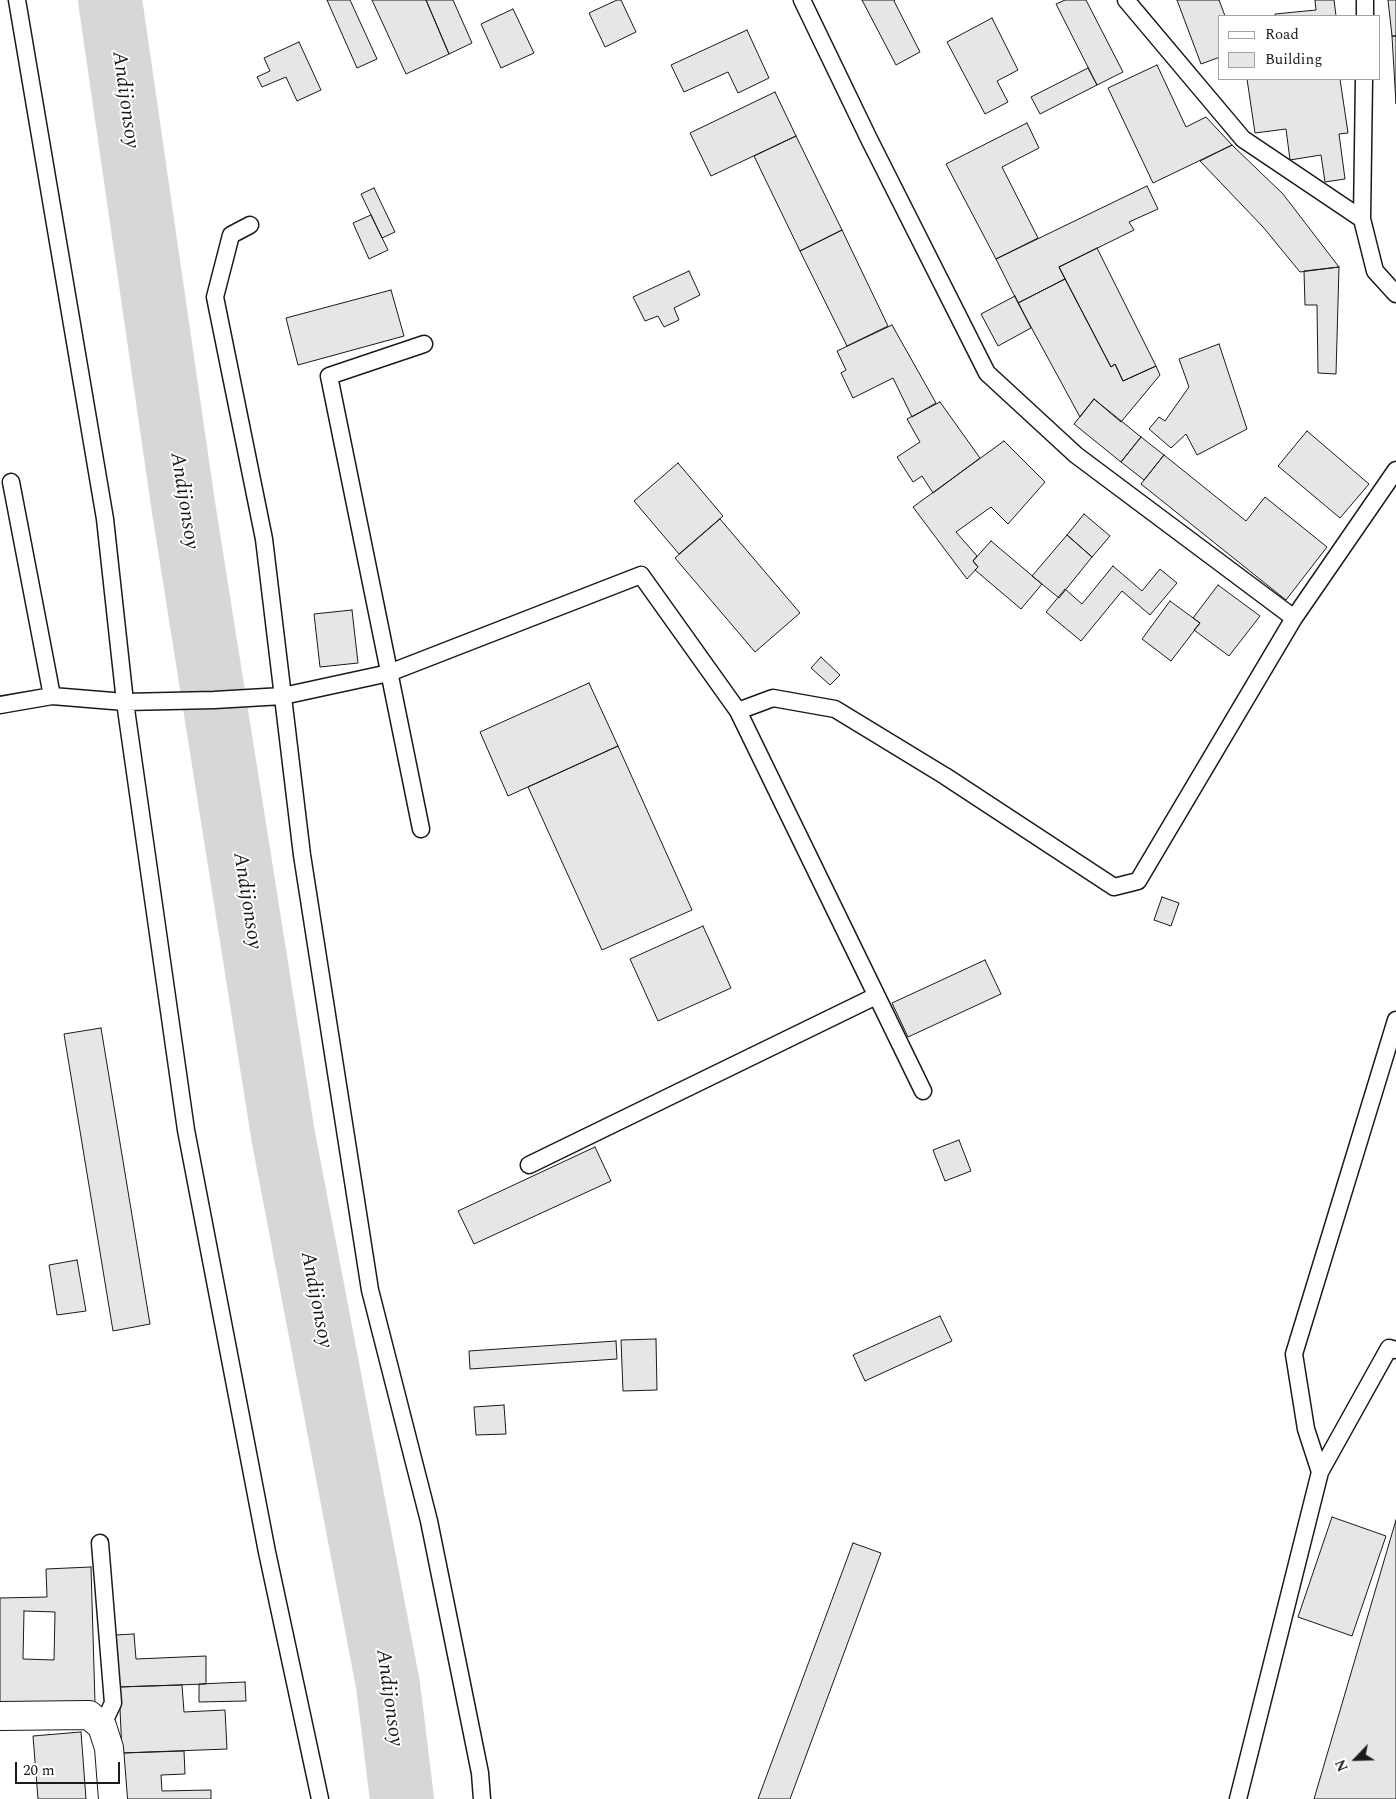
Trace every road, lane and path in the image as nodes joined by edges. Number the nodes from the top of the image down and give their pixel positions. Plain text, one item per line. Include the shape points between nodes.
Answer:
1 (17, 0) edge
2 (802, 0) edge
3 (1126, 0) edge
4 (1365, 0) edge
5 (1365, 15) edge
6 (1364, 80) edge
7 (1362, 219) junction
8 (250, 225) dead end
9 (1396, 294) edge
10 (424, 344) dead end
11 (1396, 470) edge
12 (11, 482) dead end
13 (1294, 618) junction
14 (389, 673) junction
15 (52, 696) junction
16 (283, 696) junction
17 (125, 702) junction
18 (0, 705) edge
19 (738, 711) junction
20 (421, 829) dead end
21 (876, 996) junction
22 (1396, 1020) edge
23 (923, 1091) dead end
24 (529, 1165) dead end
25 (1396, 1350) edge
26 (1320, 1472) junction
27 (100, 1543) dead end
28 (0, 1716) edge
29 (102, 1726) junction
30 (113, 1799) edge
31 (320, 1799) edge
32 (482, 1799) edge
33 (1238, 1799) edge

1 - 17 lane via 105,519
2 - 13 lane via 988,373 1076,455
3 - 7 lane via 1243,139
4 - 5 lane
6 - 7 lane
7 - 9 lane via 1375,271
8 - 16 lane via 231,236 215,297 264,539
10 - 14 lane via 329,376
11 - 13 lane
12 - 15 lane
13 - 19 lane via 1138,881 1114,887 945,776 835,709 773,698
14 - 16 lane
14 - 19 lane via 641,575
14 - 20 lane
15 - 17 lane
15 - 18 lane
16 - 17 lane
16 - 32 lane via 302,855 370,1290 428,1521 480,1773
17 - 31 lane via 186,1130 267,1552
19 - 21 lane
21 - 23 lane
21 - 24 lane
22 - 26 lane via 1294,1354 1306,1428
25 - 26 lane via 1390,1348
26 - 33 lane
27 - 29 lane via 113,1703
28 - 29 street via 89,1714
29 - 30 street via 109,1748

